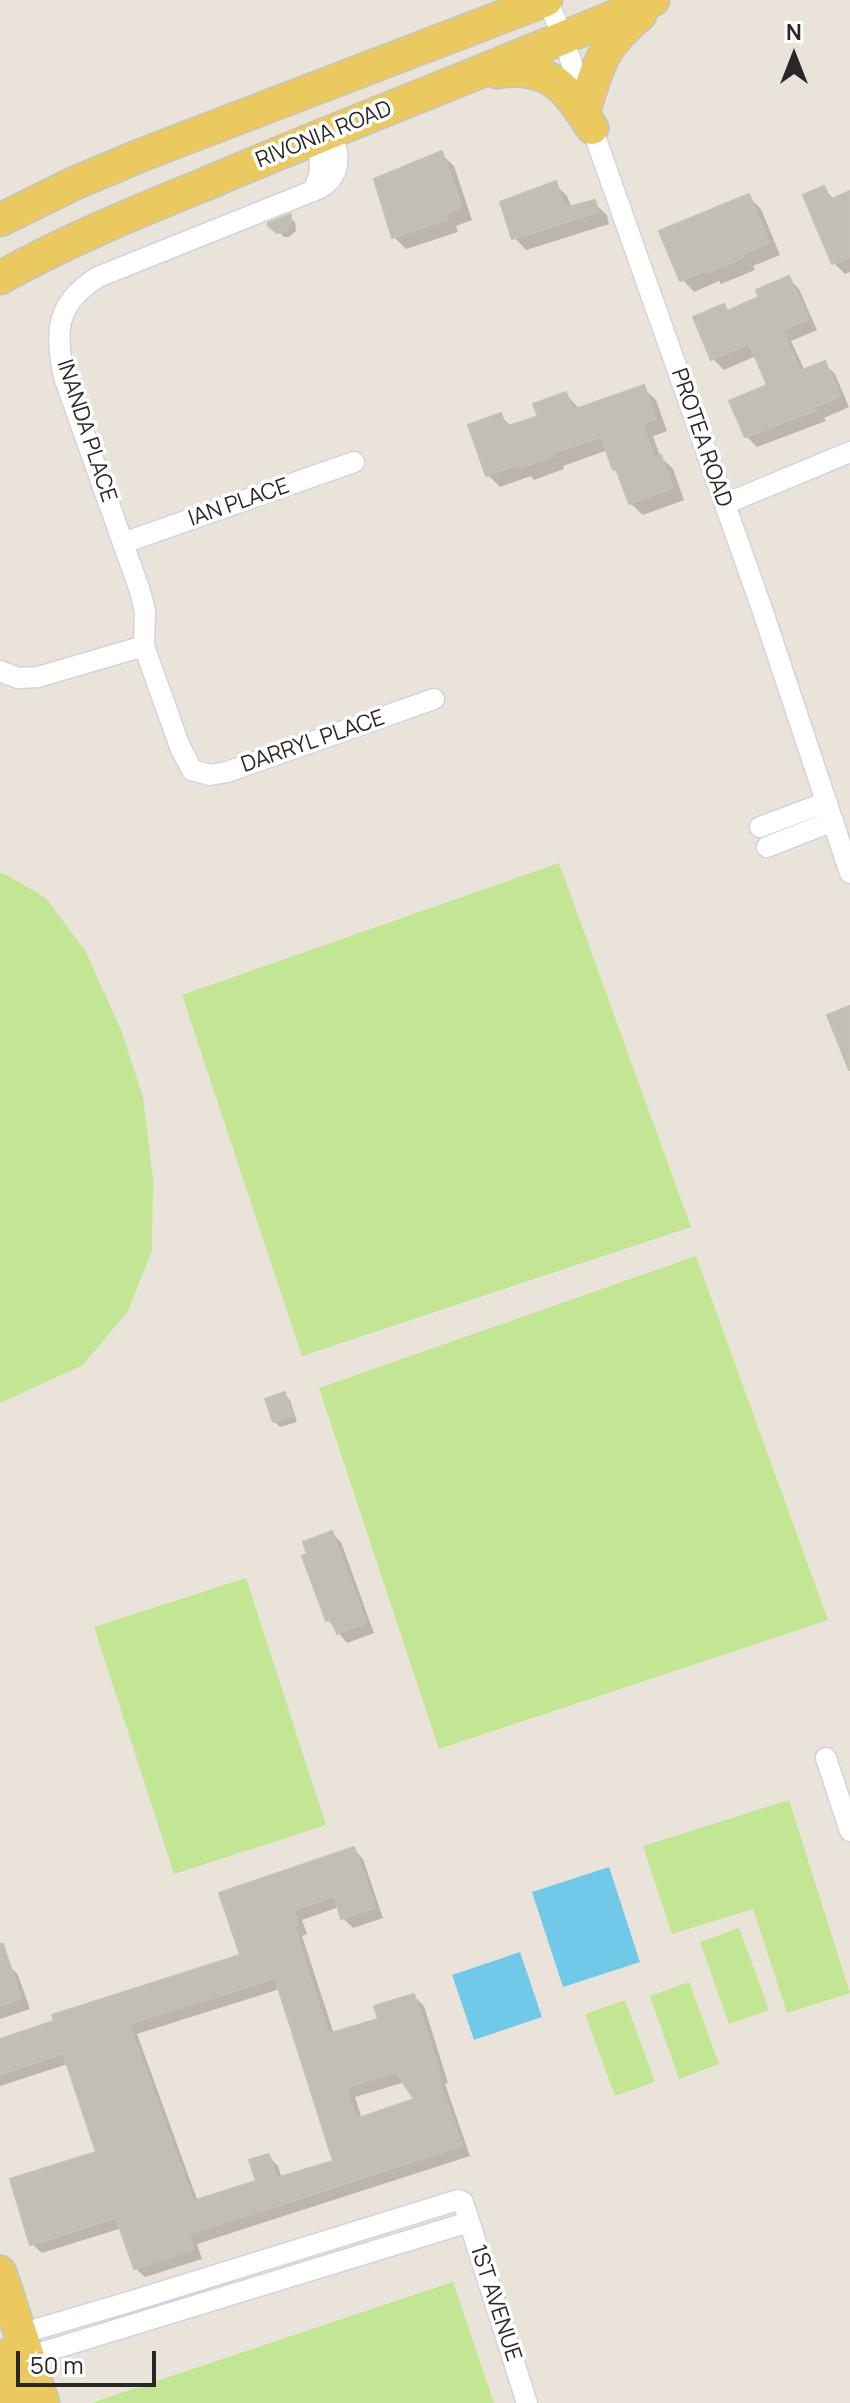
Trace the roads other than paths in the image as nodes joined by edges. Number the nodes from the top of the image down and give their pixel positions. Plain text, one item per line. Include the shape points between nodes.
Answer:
1 (547, 0) edge
2 (655, 0) edge
3 (566, 47) junction
4 (467, 77) junction
5 (589, 118) junction
6 (323, 134) junction
7 (0, 220) edge
8 (0, 278) edge
9 (850, 452) edge
10 (354, 462) dead end
11 (725, 504) junction
12 (123, 543) junction
13 (144, 646) junction
14 (0, 671) edge
15 (434, 699) dead end
16 (192, 770) joint
17 (830, 812) junction
18 (760, 827) dead end
19 (767, 847) dead end
20 (850, 873) edge
21 (826, 1758) dead end
22 (850, 1831) edge
23 (469, 2222) junction
24 (316, 2243) junction
25 (324, 2267) junction
26 (0, 2272) edge
27 (225, 2272) junction
28 (232, 2295) junction
29 (16, 2349) edge
30 (15, 2403) edge
31 (43, 2403) edge
32 (527, 2403) edge

1 - 3 street, PROTEA ROAD
1 - 7 main road, RIVONIA ROAD via 144,154
2 - 3 main road, RIVONIA ROAD
2 - 5 main road via 602,55
3 - 4 main road, RIVONIA ROAD
3 - 5 street, PROTEA ROAD
4 - 5 main road via 502,71 539,73 561,85
4 - 6 main road, RIVONIA ROAD
5 - 11 street, PROTEA ROAD
6 - 8 main road, RIVONIA ROAD via 80,236
6 - 12 street, INANDA PLACE via 338,150 338,165 326,184 98,277 82,287 63,313 59,333 64,377
9 - 11 street
10 - 12 street, IAN PLACE
11 - 17 street, PROTEA ROAD
12 - 13 street, INANDA PLACE via 145,611
13 - 14 street via 38,677 18,678
13 - 16 street, INANDA PLACE
15 - 16 street, DARRYL PLACE via 227,772
17 - 18 street
17 - 19 street
17 - 20 street, PROTEA ROAD
21 - 22 street
23 - 24 street, 1ST AVENUE via 463,2202 452,2201
23 - 25 street
23 - 32 street, 1ST AVENUE
24 - 25 street
24 - 27 street
25 - 28 street
26 - 29 main road
27 - 28 street
27 - 29 street
28 - 29 street
29 - 30 main road
29 - 31 main road

